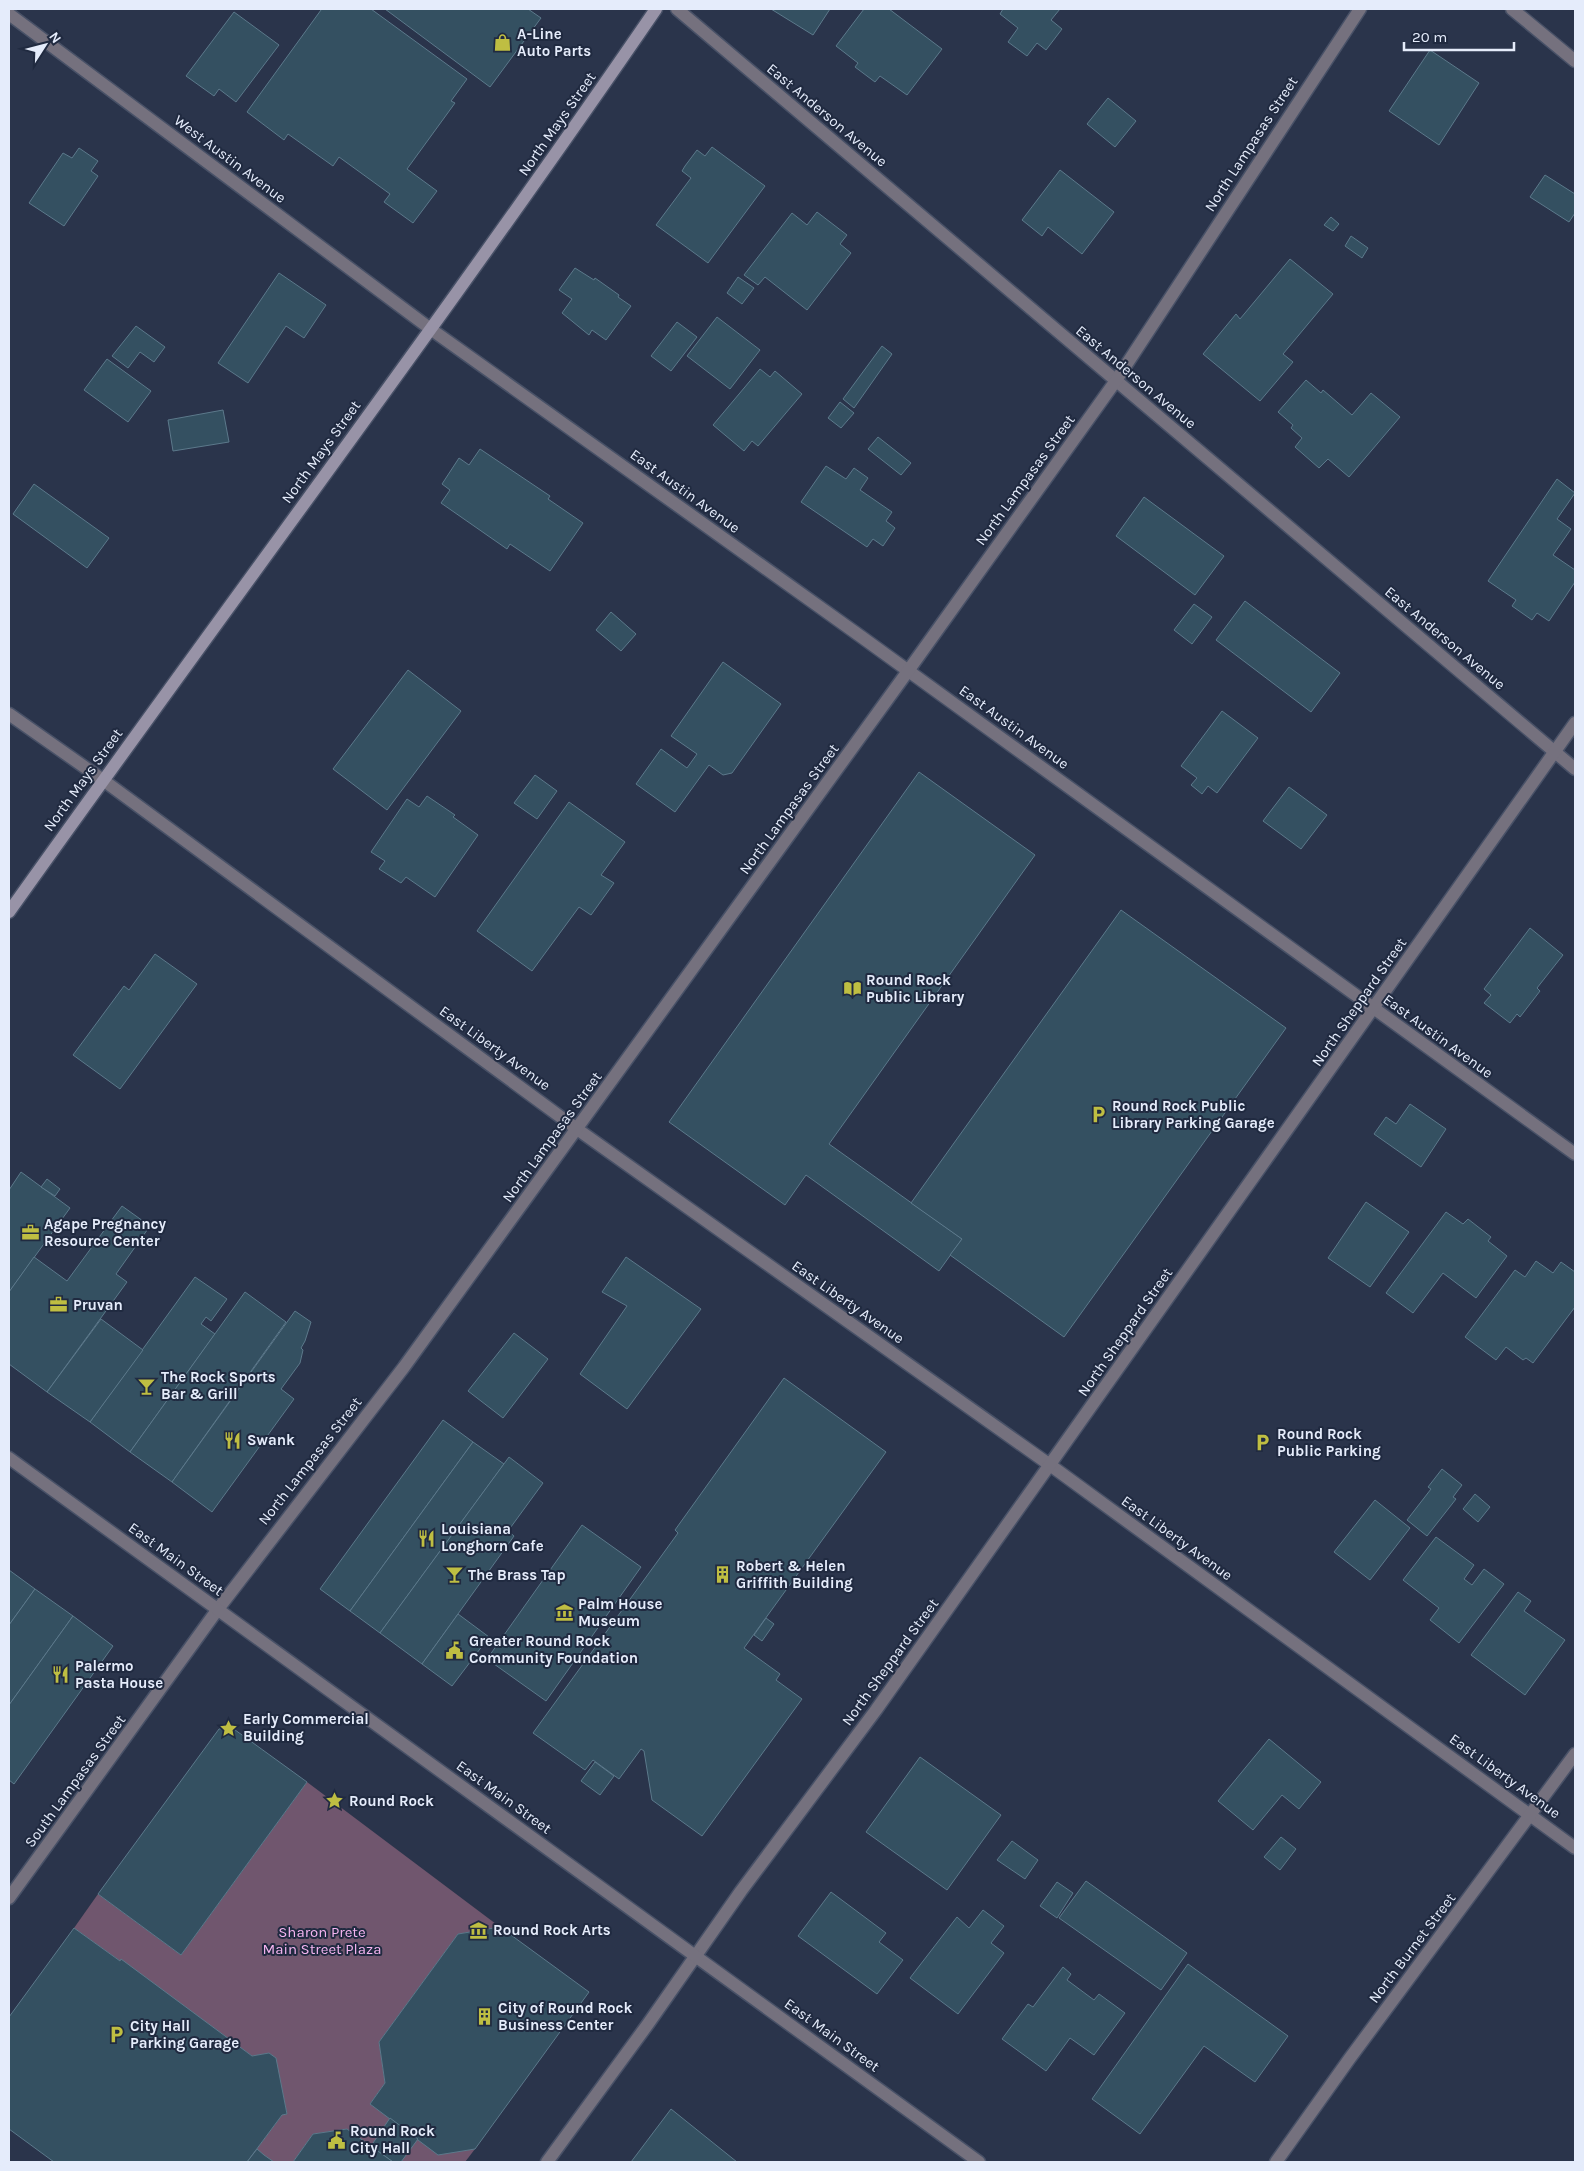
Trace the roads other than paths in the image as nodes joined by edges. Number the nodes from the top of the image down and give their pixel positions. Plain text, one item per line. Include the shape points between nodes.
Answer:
1 (656, 9) edge
2 (677, 9) edge
3 (1360, 9) edge
4 (1512, 9) edge
5 (9, 14) edge
6 (1575, 61) edge
7 (432, 330) junction
8 (1115, 382) junction
9 (908, 671) junction
10 (9, 714) edge
11 (1575, 723) edge
12 (1556, 752) junction
13 (1575, 769) edge
14 (102, 780) junction
15 (9, 912) edge
16 (1374, 1009) junction
17 (577, 1129) junction
18 (1575, 1154) edge
19 (9, 1458) edge
20 (1050, 1465) junction
21 (218, 1609) junction
22 (1575, 1754) edge
23 (1531, 1815) junction
24 (1575, 1848) edge
25 (9, 1898) edge
26 (696, 1956) junction
27 (547, 2162) edge
28 (979, 2162) edge
29 (1276, 2162) edge

1 - 7 main road, North Mays Street
2 - 8 street, East Anderson Avenue
3 - 8 street, North Lampasas Street
4 - 6 street
5 - 7 street, West Austin Avenue
7 - 9 street, East Austin Avenue
7 - 14 main road, North Mays Street
8 - 9 street, North Lampasas Street
8 - 12 street, East Anderson Avenue
9 - 16 street, East Austin Avenue
9 - 17 street, North Lampasas Street
10 - 14 street, East Liberty Avenue
11 - 12 street, North Sheppard Street
12 - 13 street, East Anderson Avenue
12 - 16 street, North Sheppard Street
14 - 15 main road, North Mays Street
14 - 17 street, East Liberty Avenue
16 - 18 street, East Austin Avenue
16 - 20 street, North Sheppard Street
17 - 20 street, East Liberty Avenue
17 - 21 street, North Lampasas Street via 404,1367
19 - 21 street, East Main Street
20 - 23 street, East Liberty Avenue
20 - 26 street, North Sheppard Street
21 - 25 street, South Lampasas Street
21 - 26 street, East Main Street
22 - 23 street, North Burnet Street
23 - 24 street, East Liberty Avenue
23 - 29 street, North Burnet Street
26 - 27 street, North Sheppard Street
26 - 28 street, East Main Street

